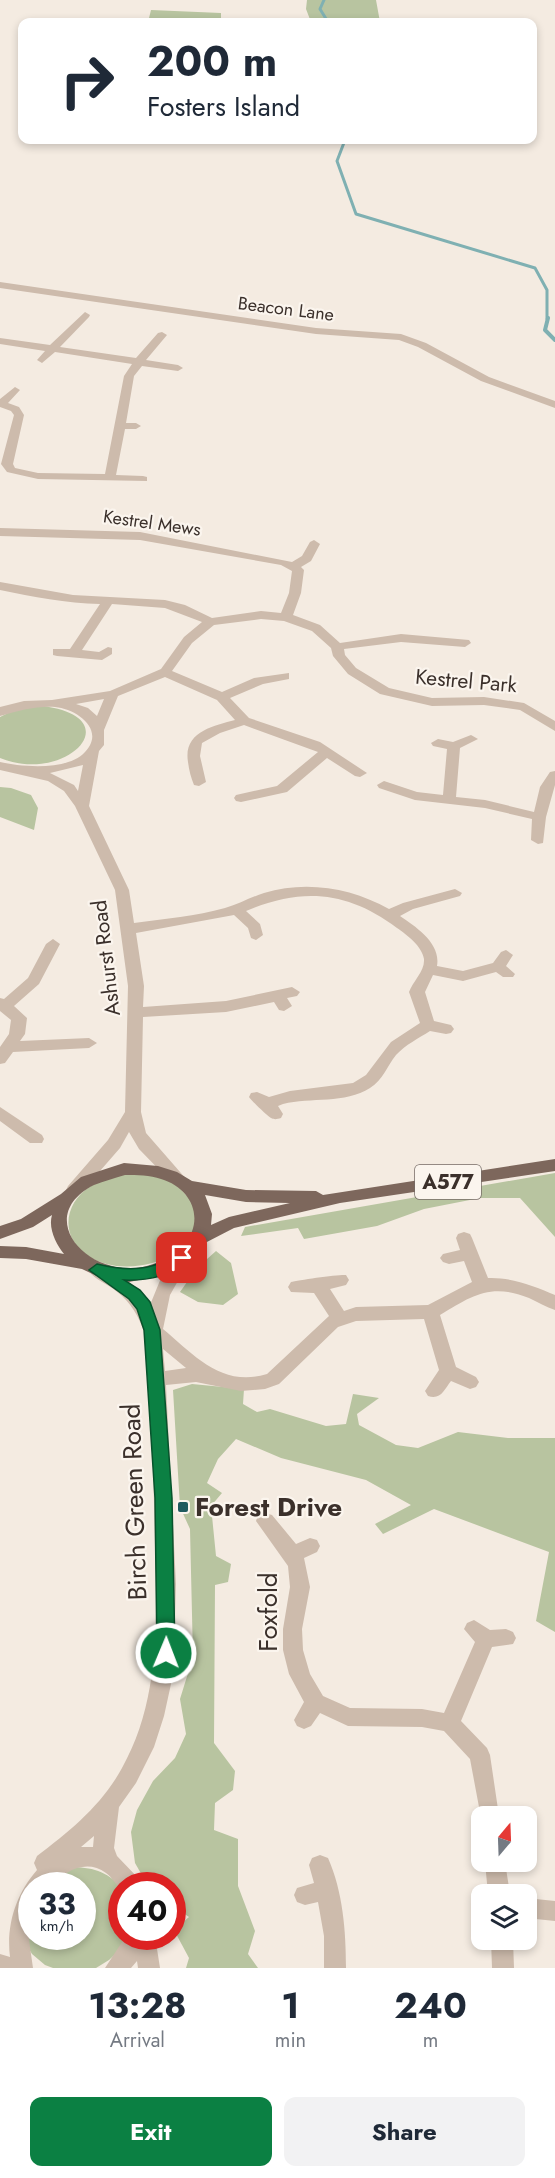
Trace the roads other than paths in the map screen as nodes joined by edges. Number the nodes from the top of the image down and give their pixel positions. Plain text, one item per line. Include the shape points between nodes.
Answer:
1 (0, 285) edge
2 (84, 314) dead end
3 (163, 340) dead end
4 (0, 341) edge
5 (53, 349) junction
6 (42, 360) dead end
7 (139, 362) junction
8 (178, 368) dead end
9 (15, 390) dead end
10 (1, 403) edge
11 (555, 405) edge
12 (118, 426) junction
13 (136, 426) dead end
14 (4, 453) edge
15 (110, 478) junction
16 (143, 479) dead end
17 (0, 516) edge
18 (3, 532) edge
19 (314, 544) dead end
20 (292, 567) junction
21 (1, 587) edge
22 (109, 600) junction
23 (286, 617) junction
24 (210, 622) junction
25 (465, 643) dead end
26 (336, 647) junction
27 (108, 651) dead end
28 (57, 652) dead end
29 (75, 652) junction
30 (165, 672) junction
31 (284, 676) dead end
32 (113, 694) junction
33 (222, 697) junction
34 (0, 698) edge
35 (30, 703) junction
36 (54, 703) junction
37 (555, 709) edge
38 (0, 712) edge
39 (539, 715) junction
40 (244, 721) junction
41 (555, 727) edge
42 (98, 729) junction
43 (471, 739) dead end
44 (438, 743) dead end
45 (454, 746) junction
46 (93, 750) junction
47 (325, 753) junction
48 (0, 766) edge
49 (28, 772) junction
50 (360, 773) dead end
51 (555, 775) edge
52 (199, 782) dead end
53 (384, 785) dead end
54 (241, 798) dead end
55 (449, 799) junction
56 (82, 806) junction
57 (539, 817) junction
58 (538, 840) dead end
59 (455, 893) dead end
60 (236, 909) junction
61 (389, 915) junction
62 (128, 929) junction
63 (256, 935) dead end
64 (53, 944) dead end
65 (504, 965) dead end
66 (429, 969) junction
67 (285, 998) dead end
68 (2, 1004) edge
69 (137, 1012) junction
70 (428, 1025) junction
71 (446, 1029) dead end
72 (89, 1043) dead end
73 (4, 1053) edge
74 (267, 1105) dead end
75 (133, 1112) junction
76 (0, 1113) edge
77 (36, 1139) dead end
78 (555, 1165) edge
79 (183, 1183) junction
80 (70, 1195) junction
81 (340, 1197) junction
82 (0, 1233) edge
83 (199, 1239) junction
84 (0, 1252) edge
85 (182, 1258) junction
86 (449, 1258) dead end
87 (90, 1267) junction
88 (340, 1280) dead end
89 (482, 1285) junction
90 (319, 1286) junction
91 (297, 1287) dead end
92 (555, 1303) edge
93 (430, 1312) junction
94 (339, 1318) junction
95 (152, 1330) junction
96 (448, 1371) junction
97 (207, 1376) junction
98 (157, 1380) junction
99 (470, 1382) dead end
100 (434, 1391) dead end
101 (265, 1521) dead end
102 (489, 1635) dead end
103 (316, 1702) junction
104 (304, 1720) dead end
105 (450, 1723) junction
106 (110, 1804) junction
107 (488, 1806) edge
108 (45, 1863) junction
109 (109, 1864) junction
110 (320, 1865) dead end
111 (119, 1872) edge
112 (327, 1890) junction
113 (305, 1895) dead end
114 (537, 1909) edge
115 (555, 1911) edge
116 (131, 1950) edge
117 (146, 1950) edge
118 (502, 1950) edge
119 (0, 1965) edge
120 (11, 1968) edge
121 (22, 1968) edge
122 (116, 1968) edge
123 (149, 1968) edge
124 (335, 1968) edge
125 (503, 1968) edge

1 - 11 street, Beacon Lane via 316,331 401,337 484,379
2 - 5 street
3 - 7 street
4 - 5 street
5 - 6 street
5 - 7 street
7 - 8 street
7 - 12 street via 129,376
9 - 10 street
10 - 14 street via 15,409 19,416
12 - 13 street
12 - 15 street
14 - 15 street via 8,467 16,472
15 - 16 street
17 - 18 street, Kestrel Mews
18 - 20 street, Kestrel Mews via 140,536 284,562
19 - 20 street via 307,558
20 - 23 street via 297,570 297,583
21 - 22 street via 81,600
22 - 24 street via 174,606
22 - 29 street
23 - 24 street, Kestrel Park via 243,616
23 - 26 street, Kestrel Park via 316,628
24 - 30 street, Kestrel Park via 188,640
25 - 26 street, Kestrel Park via 392,636
26 - 39 street, Kestrel Park via 344,663 364,680 398,695 432,702 504,703
27 - 29 street via 102,656
28 - 29 street
30 - 32 street
30 - 33 street
31 - 33 street
32 - 36 street
32 - 42 street
33 - 40 street
34 - 35 street
35 - 36 street
35 - 38 street
36 - 42 street via 85,713
37 - 39 street, Kestrel Park
39 - 41 street, Kestrel Park
40 - 47 street via 315,745
40 - 52 street via 196,741
42 - 46 street
43 - 45 street
44 - 45 street
45 - 55 street
46 - 49 street via 66,767
46 - 56 street
47 - 50 street
47 - 54 street via 264,799
48 - 49 street, Ashurst Road
49 - 56 street, Ashurst Road via 53,778 69,788
51 - 57 street via 547,787
53 - 55 street via 415,796
55 - 57 street
56 - 62 street, Ashurst Road via 122,890
57 - 58 street
59 - 61 street
60 - 61 street via 270,895 305,891 335,894 372,905
60 - 62 street
60 - 63 street via 255,927
61 - 66 street via 424,945 431,957
62 - 69 street, Ashurst Road
64 - 68 street via 34,981
65 - 66 street via 463,976
66 - 70 street via 417,992
67 - 69 street via 213,1009
68 - 73 street via 19,1018 17,1034
69 - 75 street, Ashurst Road
70 - 71 street
70 - 74 street via 397,1045 377,1074 362,1086 336,1093 293,1096
72 - 73 street
75 - 79 street, Ashurst Road via 145,1145
75 - 80 street, Ashurst Road via 114,1144
76 - 77 street
78 - 81 main road, A577
79 - 80 main road, A577 via 144,1169 124,1169 97,1176
79 - 81 main road, A577 via 246,1196
79 - 83 main road via 203,1211
80 - 82 main road, A577 via 27,1223
80 - 87 main road via 58,1216 59,1234 67,1250
81 - 83 main road, A577 via 229,1223
83 - 85 main road, A577
84 - 87 main road, A577 via 26,1253
85 - 87 main road, A577 via 162,1269 137,1275 112,1274
85 - 95 street, Birch Green Road via 160,1293
86 - 89 street via 467,1246
87 - 95 street, Birch Green Road via 134,1294 144,1306
88 - 90 street
89 - 92 street via 516,1286
89 - 93 street
90 - 91 street
90 - 94 street
93 - 94 street
93 - 96 street
94 - 97 street via 273,1379 246,1386
95 - 97 street
95 - 98 street, Birch Green Road
96 - 99 street
96 - 100 street
97 - 98 street
98 - 106 street, Birch Green Road via 166,1653 150,1728
101 - 103 street, Foxfold via 302,1550 302,1580 293,1627 294,1653
102 - 105 street
103 - 104 street
103 - 105 street via 348,1717 422,1718
105 - 107 street via 480,1755
106 - 108 street, Birch Green Road
106 - 109 street, Birch Green Road via 103,1848
108 - 109 street via 88,1857
108 - 121 street, Birch Green Road via 9,1895 5,1936 12,1956
109 - 111 street
110 - 112 street
112 - 113 street
112 - 124 street via 333,1919
114 - 115 street
116 - 122 street
117 - 123 street
118 - 125 street
119 - 120 street

